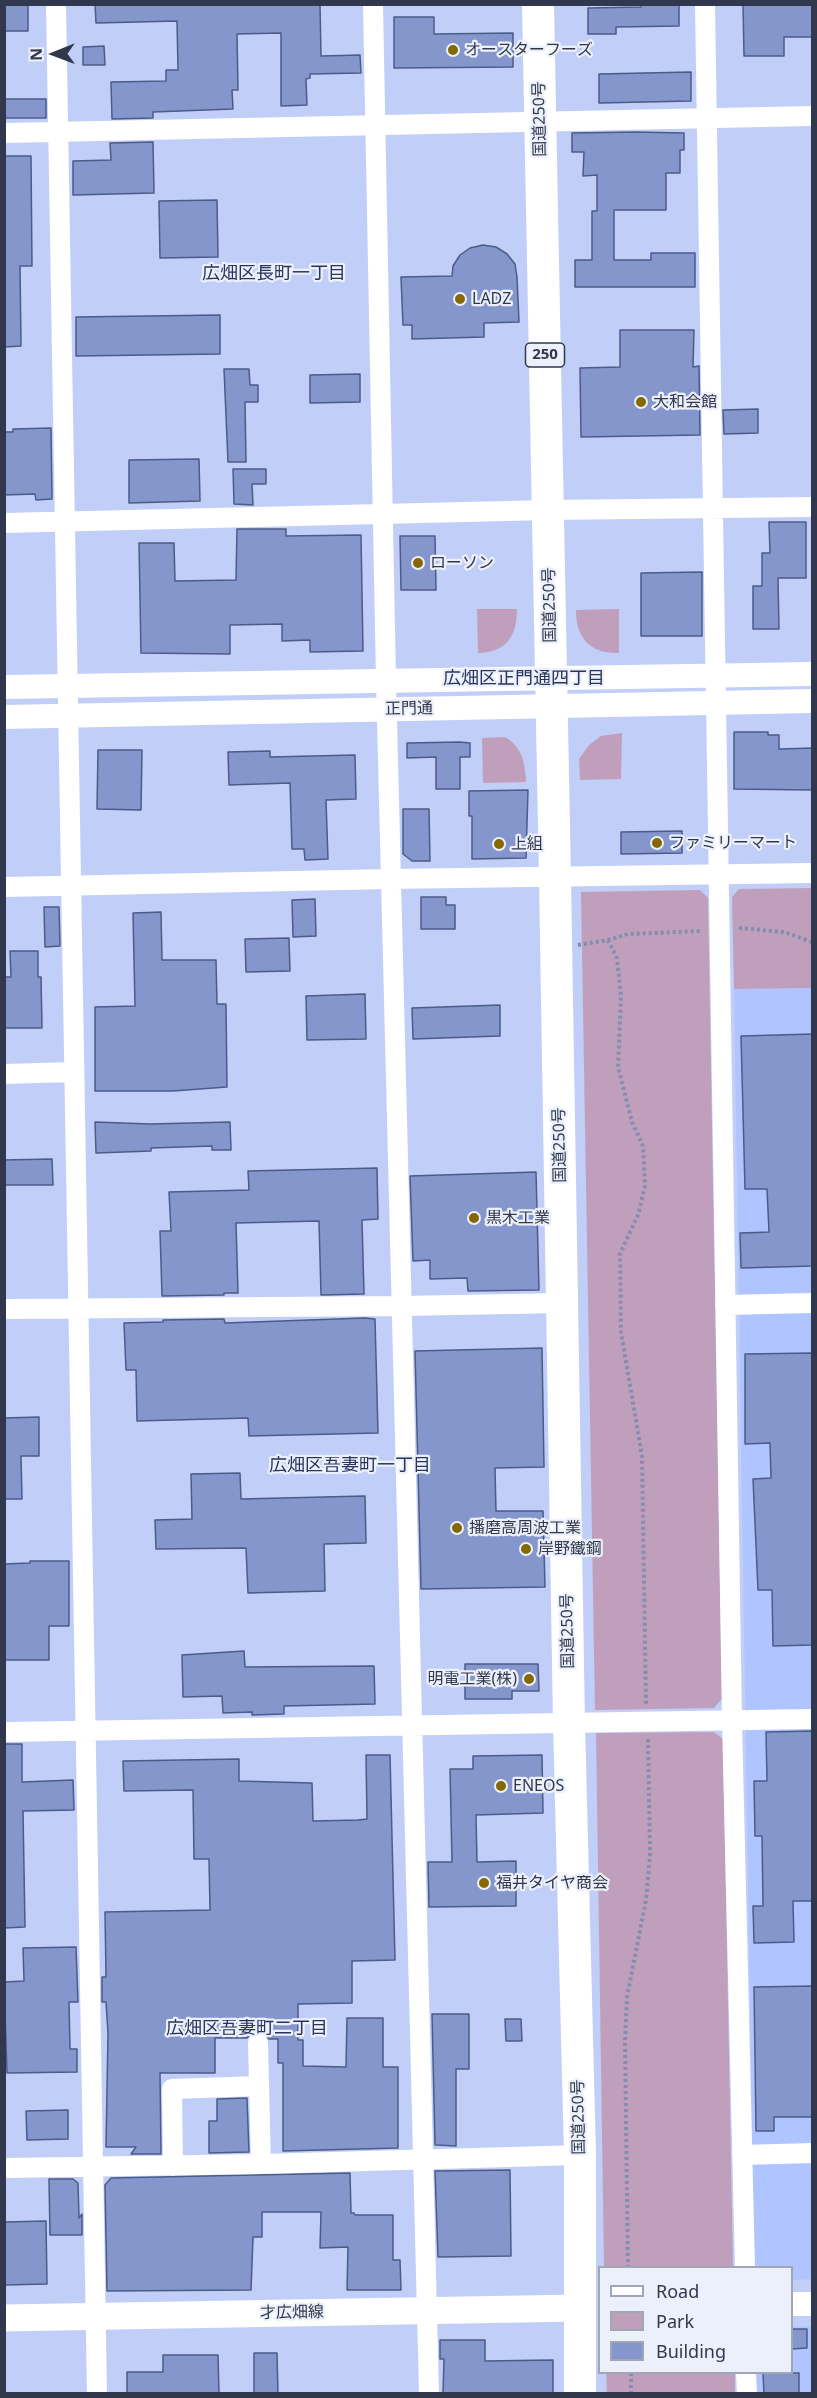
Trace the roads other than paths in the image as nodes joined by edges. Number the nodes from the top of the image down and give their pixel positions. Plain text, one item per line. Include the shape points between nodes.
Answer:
1 (56, 4) edge
2 (374, 4) edge
3 (538, 4) edge
4 (705, 4) edge
5 (813, 117) edge
6 (707, 118) junction
7 (540, 122) junction
8 (376, 126) junction
9 (58, 132) junction
10 (4, 133) edge
11 (813, 507) edge
12 (548, 510) junction
13 (713, 510) junction
14 (383, 514) junction
15 (64, 522) junction
16 (4, 523) edge
17 (813, 674) edge
18 (716, 676) junction
19 (386, 681) junction
20 (67, 686) junction
21 (4, 687) edge
22 (551, 692) junction
23 (813, 701) edge
24 (716, 702) junction
25 (387, 710) junction
26 (67, 715) junction
27 (4, 717) edge
28 (813, 873) edge
29 (719, 875) junction
30 (555, 878) junction
31 (391, 879) junction
32 (70, 886) junction
33 (4, 887) edge
34 (74, 1072) junction
35 (4, 1074) edge
36 (563, 1303) junction
37 (813, 1303) edge
38 (725, 1305) junction
39 (402, 1306) junction
40 (78, 1308) junction
41 (4, 1309) edge
42 (813, 1719) edge
43 (732, 1721) junction
44 (569, 1724) junction
45 (412, 1726) junction
46 (85, 1731) junction
47 (4, 1732) edge
48 (258, 2043) dead end
49 (258, 2086) junction
50 (813, 2153) edge
51 (580, 2155) junction
52 (742, 2155) junction
53 (423, 2160) junction
54 (261, 2164) junction
55 (172, 2166) junction
56 (93, 2167) junction
57 (4, 2168) edge
58 (745, 2266) edge
59 (793, 2304) edge
60 (813, 2304) edge
61 (589, 2308) edge
62 (426, 2310) junction
63 (95, 2317) junction
64 (4, 2318) edge
65 (747, 2374) edge
66 (97, 2394) edge
67 (429, 2394) edge
68 (580, 2394) edge
69 (747, 2394) edge

1 - 9 street
2 - 8 street
3 - 7 highway, 国道250号 / 250
4 - 6 street
5 - 6 street
6 - 7 street
6 - 13 street
7 - 8 street
7 - 12 highway, 国道250号 / 250
8 - 9 street
8 - 14 street
9 - 10 street
9 - 15 street
11 - 13 street
12 - 13 street
12 - 14 street
12 - 22 highway, 国道250号 / 250
13 - 18 street
14 - 15 street
14 - 19 street
15 - 16 street
15 - 20 street
17 - 18 street, 正門通
18 - 22 street, 正門通
18 - 24 street
19 - 20 street, 正門通
19 - 22 street, 正門通
19 - 25 street
20 - 21 street, 正門通
20 - 26 street
22 - 24 street, 正門通
22 - 25 street, 正門通
22 - 30 highway, 国道250号 / 250
23 - 24 street, 正門通
24 - 29 street
25 - 26 street, 正門通
25 - 31 street
26 - 27 street, 正門通
26 - 32 street
28 - 29 street
29 - 30 street
29 - 38 street
30 - 31 street
30 - 36 highway, 国道250号 / 250
31 - 32 street
31 - 39 street
32 - 33 street
32 - 34 street
34 - 35 street
34 - 40 street
36 - 39 street
36 - 44 highway, 国道250号 / 250
37 - 38 street
38 - 43 street
39 - 40 street
39 - 45 street
40 - 41 street
40 - 46 street
42 - 43 street
43 - 44 street
43 - 52 street
44 - 45 street
44 - 51 highway, 国道250号 / 250
45 - 46 street
45 - 53 street
46 - 47 street
46 - 56 street
48 - 49 street
49 - 54 street
49 - 55 street via 172,2089
50 - 52 street
51 - 53 street
51 - 61 highway, 国道250号 / 250
52 - 58 street
53 - 54 street
53 - 62 street
54 - 55 street
55 - 56 street
56 - 57 street
56 - 63 street
59 - 60 street
61 - 62 main road, 才広畑線
61 - 68 highway, 国道250号 / 250
62 - 63 main road, 才広畑線
62 - 67 street
63 - 64 main road, 才広畑線
63 - 66 street
65 - 69 street

